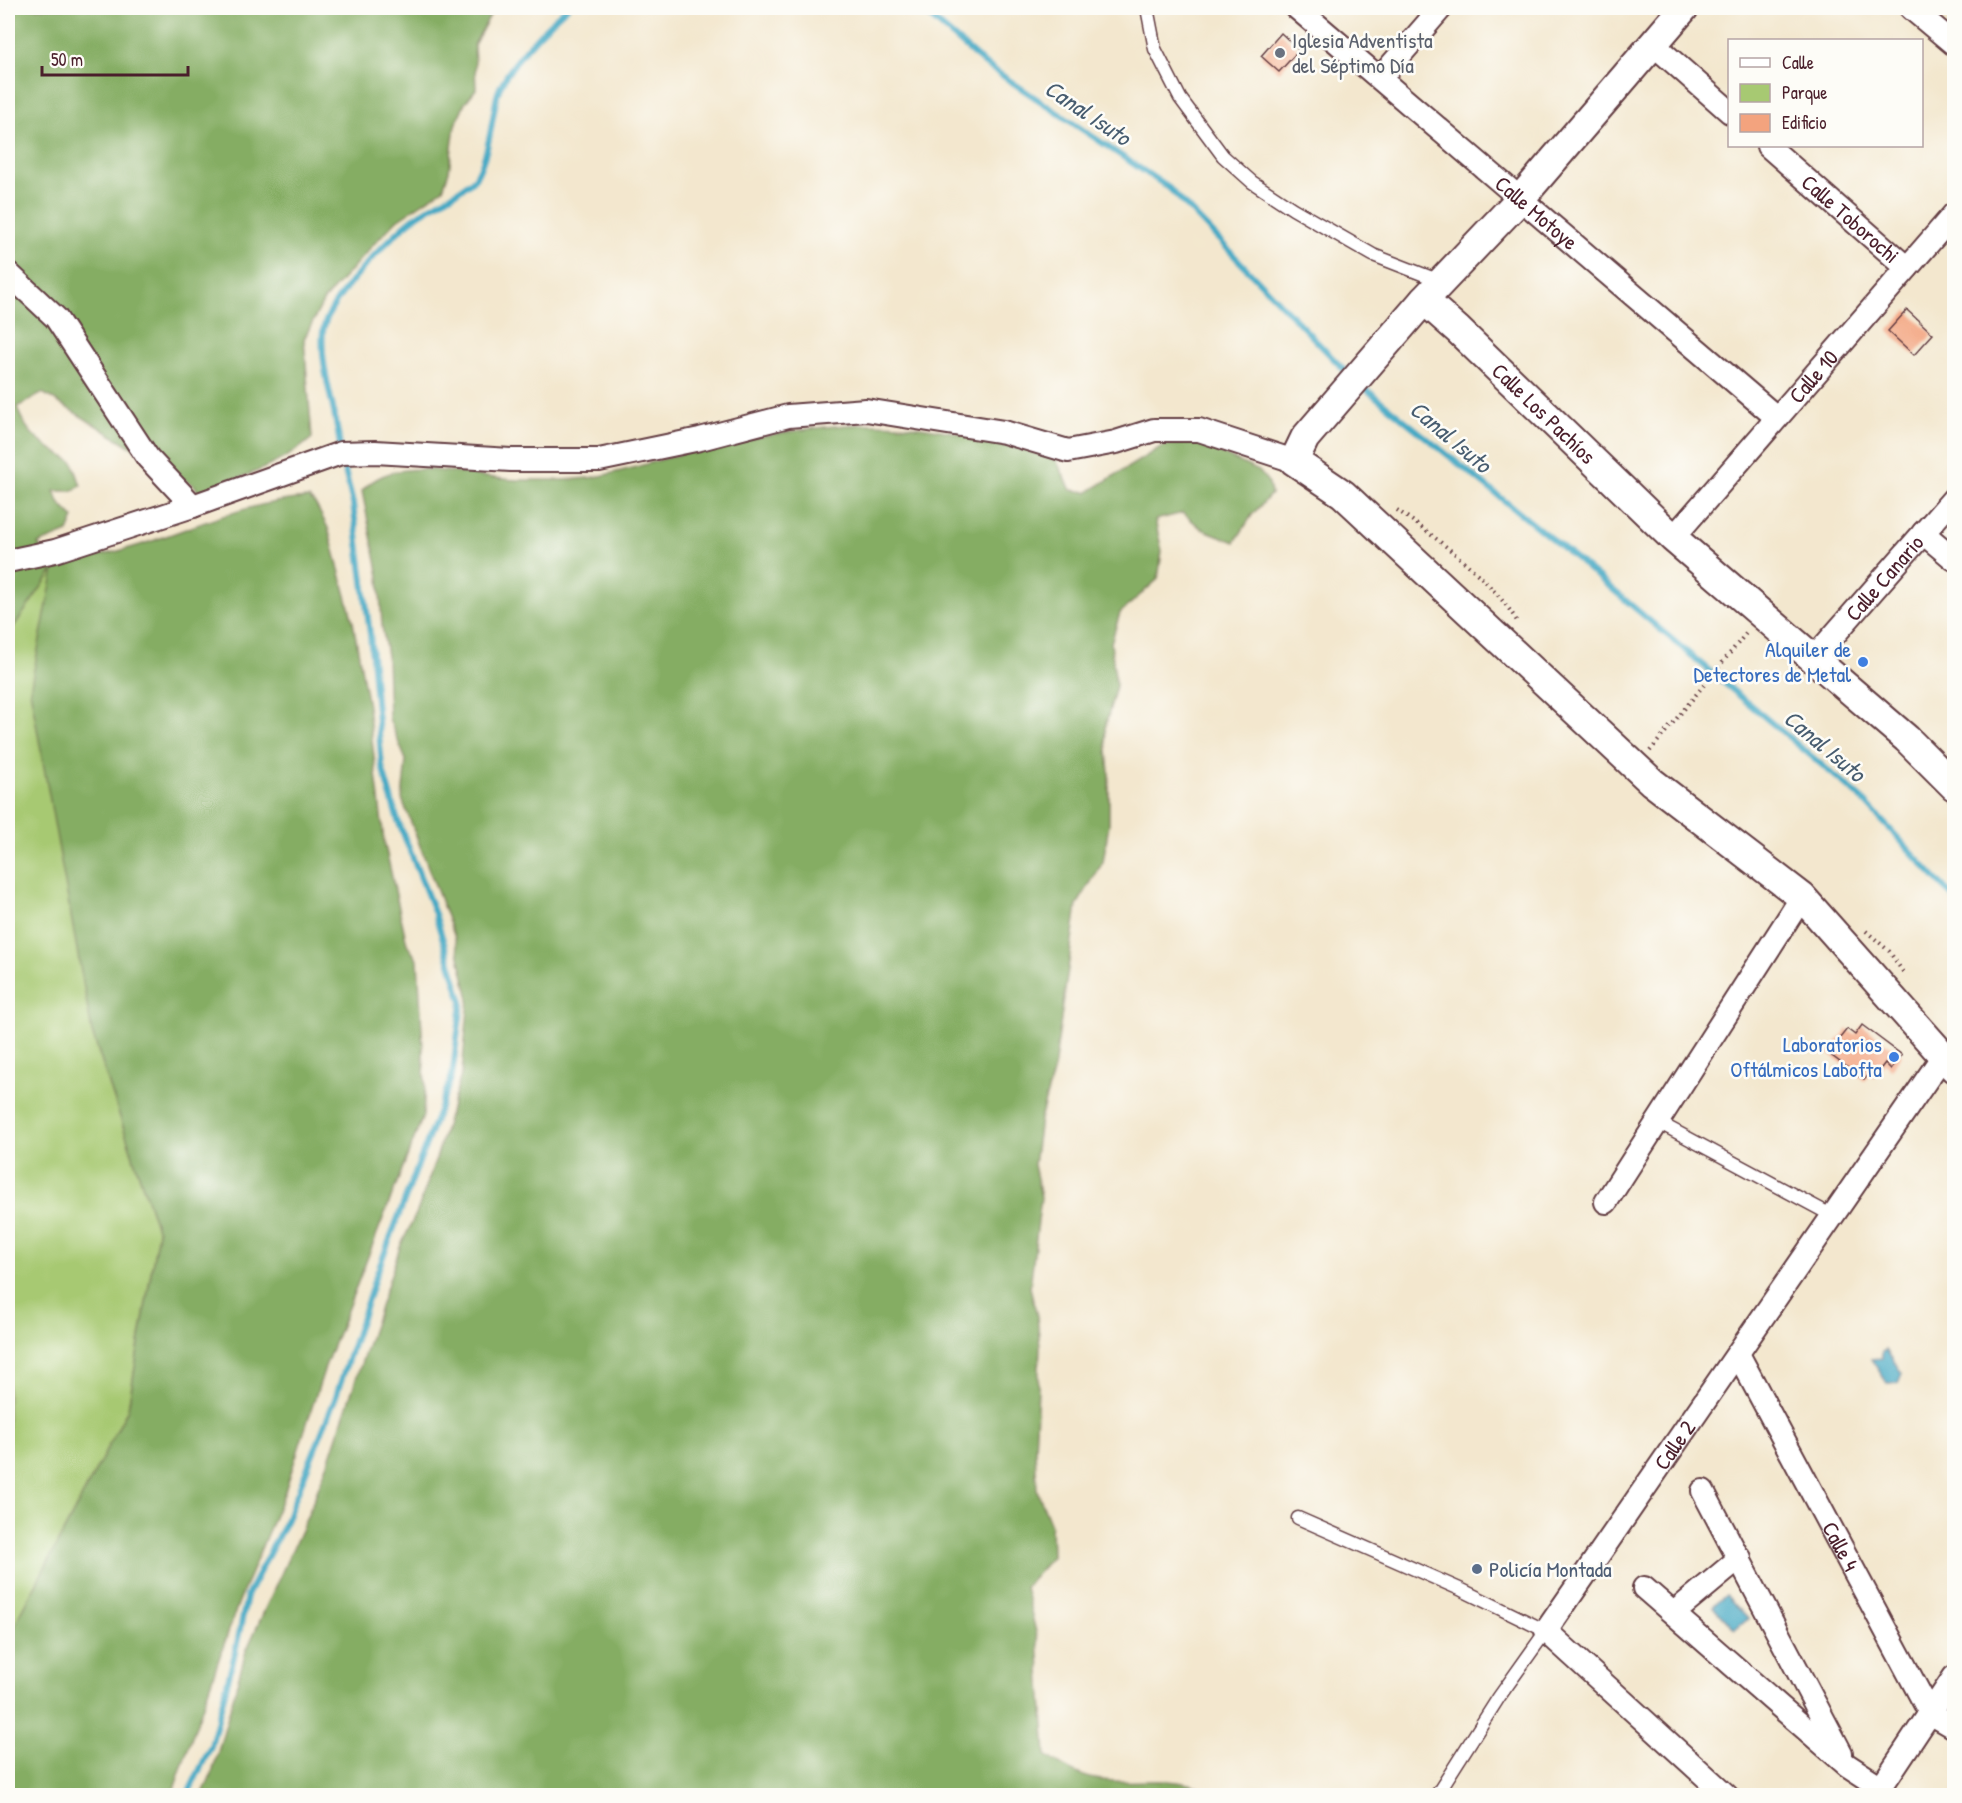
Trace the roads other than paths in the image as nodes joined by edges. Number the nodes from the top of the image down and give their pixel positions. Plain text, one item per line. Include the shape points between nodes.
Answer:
1 (1147, 8) edge
2 (1297, 8) edge
3 (1441, 8) edge
4 (1684, 8) edge
5 (1911, 8) edge
6 (1653, 44) junction
7 (1954, 44) edge
8 (1382, 77) junction
9 (1728, 110) edge
10 (1769, 147) edge
11 (1521, 198) junction
12 (1951, 224) edge
13 (1906, 268) junction
14 (8, 273) edge
15 (1433, 291) junction
16 (1776, 417) junction
17 (1299, 450) junction
18 (1954, 498) edge
19 (193, 506) junction
20 (1923, 533) junction
21 (1673, 538) junction
22 (1954, 559) edge
23 (8, 561) edge
24 (1813, 659) junction
25 (1954, 786) edge
26 (1802, 897) junction
27 (1949, 1062) edge
28 (1658, 1122) junction
29 (1606, 1202) dead end
30 (1833, 1216) junction
31 (1738, 1354) junction
32 (1703, 1491) dead end
33 (1298, 1518) dead end
34 (1740, 1558) junction
35 (1644, 1588) dead end
36 (1674, 1613) junction
37 (1545, 1631) junction
38 (1954, 1677) edge
39 (1930, 1713) junction
40 (1954, 1727) edge
41 (1847, 1765) junction
42 (1878, 1791) edge
43 (1436, 1796) edge
44 (1727, 1796) edge

1 - 15 lane via 1155,49 1180,98 1223,156 1252,182 1293,209
2 - 8 street, Calle Motoye
3 - 8 street
4 - 6 street
5 - 7 street
6 - 9 street
6 - 11 street
8 - 11 street, Calle Motoye
10 - 13 street, Calle Toborochi
11 - 15 street
11 - 16 street, Calle Motoye
12 - 13 street, Calle 10
13 - 16 street, Calle 10
14 - 19 street via 56,318 148,458
15 - 17 street
15 - 21 street, Calle Los Pachíos via 1458,330
16 - 21 street, Calle 10
17 - 19 street via 1199,430 1154,430 1068,451 1004,432 866,410 788,416 599,460 341,453
17 - 26 street via 1652,782
18 - 20 street, Calle Canario
19 - 23 street via 56,551
20 - 22 street
20 - 24 street, Calle Canario
21 - 24 street, Calle Los Pachíos
24 - 25 street, Calle Los Pachíos via 1908,739
26 - 27 street
26 - 28 street
27 - 30 street, Calle 2
28 - 29 street
28 - 30 lane
30 - 31 street, Calle 2
31 - 37 street, Calle 2
31 - 39 street, Calle 4
32 - 34 street
33 - 37 lane
34 - 36 street
34 - 41 street
35 - 36 street
36 - 41 street
37 - 43 lane
37 - 44 street
38 - 39 street
39 - 40 street
39 - 42 street
41 - 42 street

